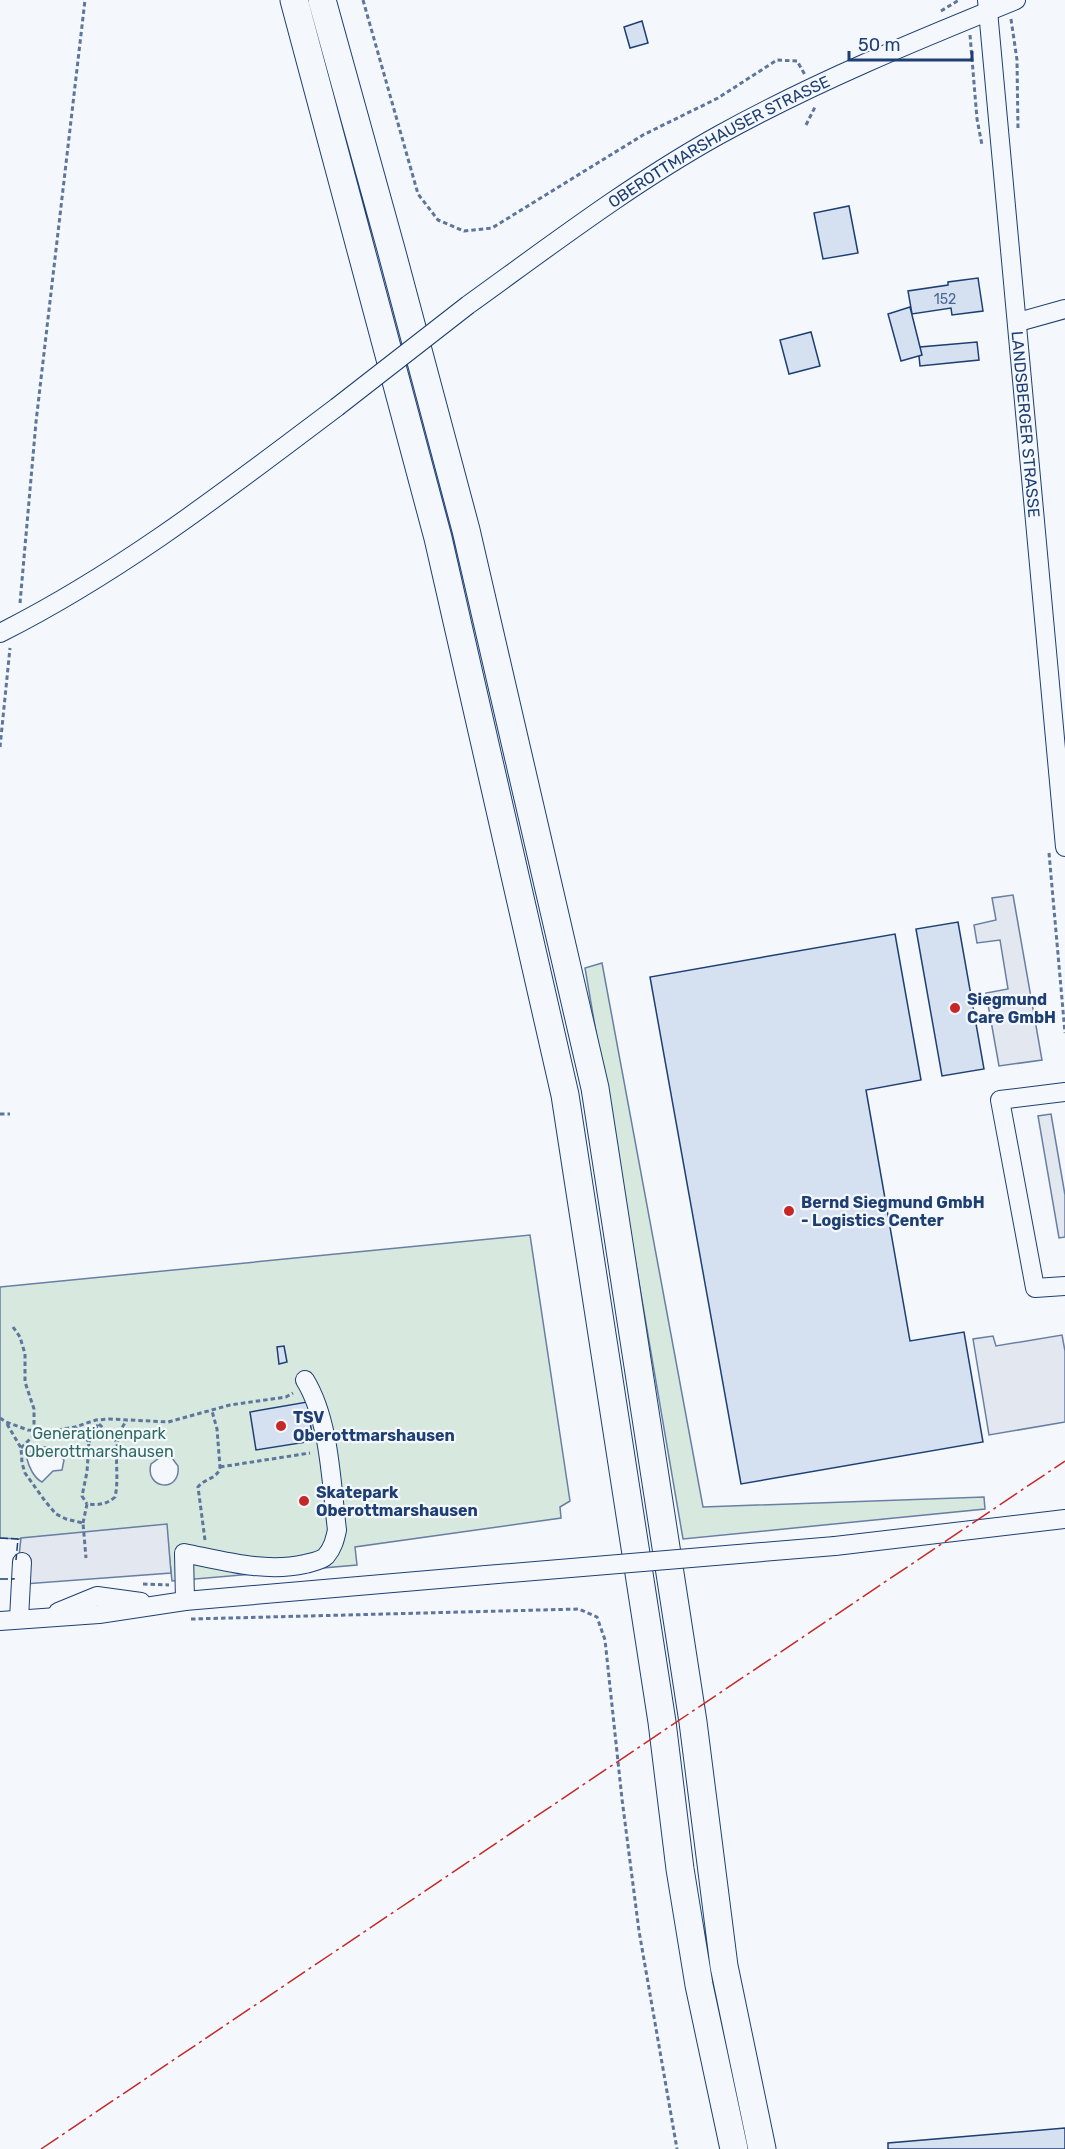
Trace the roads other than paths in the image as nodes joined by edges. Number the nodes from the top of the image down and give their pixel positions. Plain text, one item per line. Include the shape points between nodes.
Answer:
1 (294, 0) edge
2 (322, 0) edge
3 (1016, 0) edge
4 (988, 6) edge
5 (1065, 309) edge
6 (1018, 322) junction
7 (7, 629) edge
8 (1065, 847) edge
9 (1065, 1092) edge
10 (1065, 1286) edge
11 (305, 1380) road end
12 (1065, 1519) edge
13 (22, 1562) dead end
14 (185, 1601) junction
15 (19, 1619) junction
16 (0, 1621) edge
17 (734, 2149) edge
18 (762, 2149) edge

1 - 17 highway via 438,538 565,1095 662,1722 680,1869
2 - 18 highway via 466,530 595,1088 693,1722 724,1966
3 - 4 street, OBEROTTMARSHAUSER STRASSE
4 - 6 street, LANDSBERGER STRASSE
4 - 7 street, OBEROTTMARSHAUSER STRASSE, bridge via 811,87 718,136 614,201 468,305 184,522 94,581
5 - 6 street
6 - 8 street, LANDSBERGER STRASSE
9 - 10 street via 1000,1100 1035,1288
11 - 14 street via 322,1419 337,1530 334,1545 325,1557 295,1566 268,1568 178,1553
12 - 14 street, bridge via 835,1546
13 - 15 street
14 - 15 street via 99,1614
15 - 16 street

